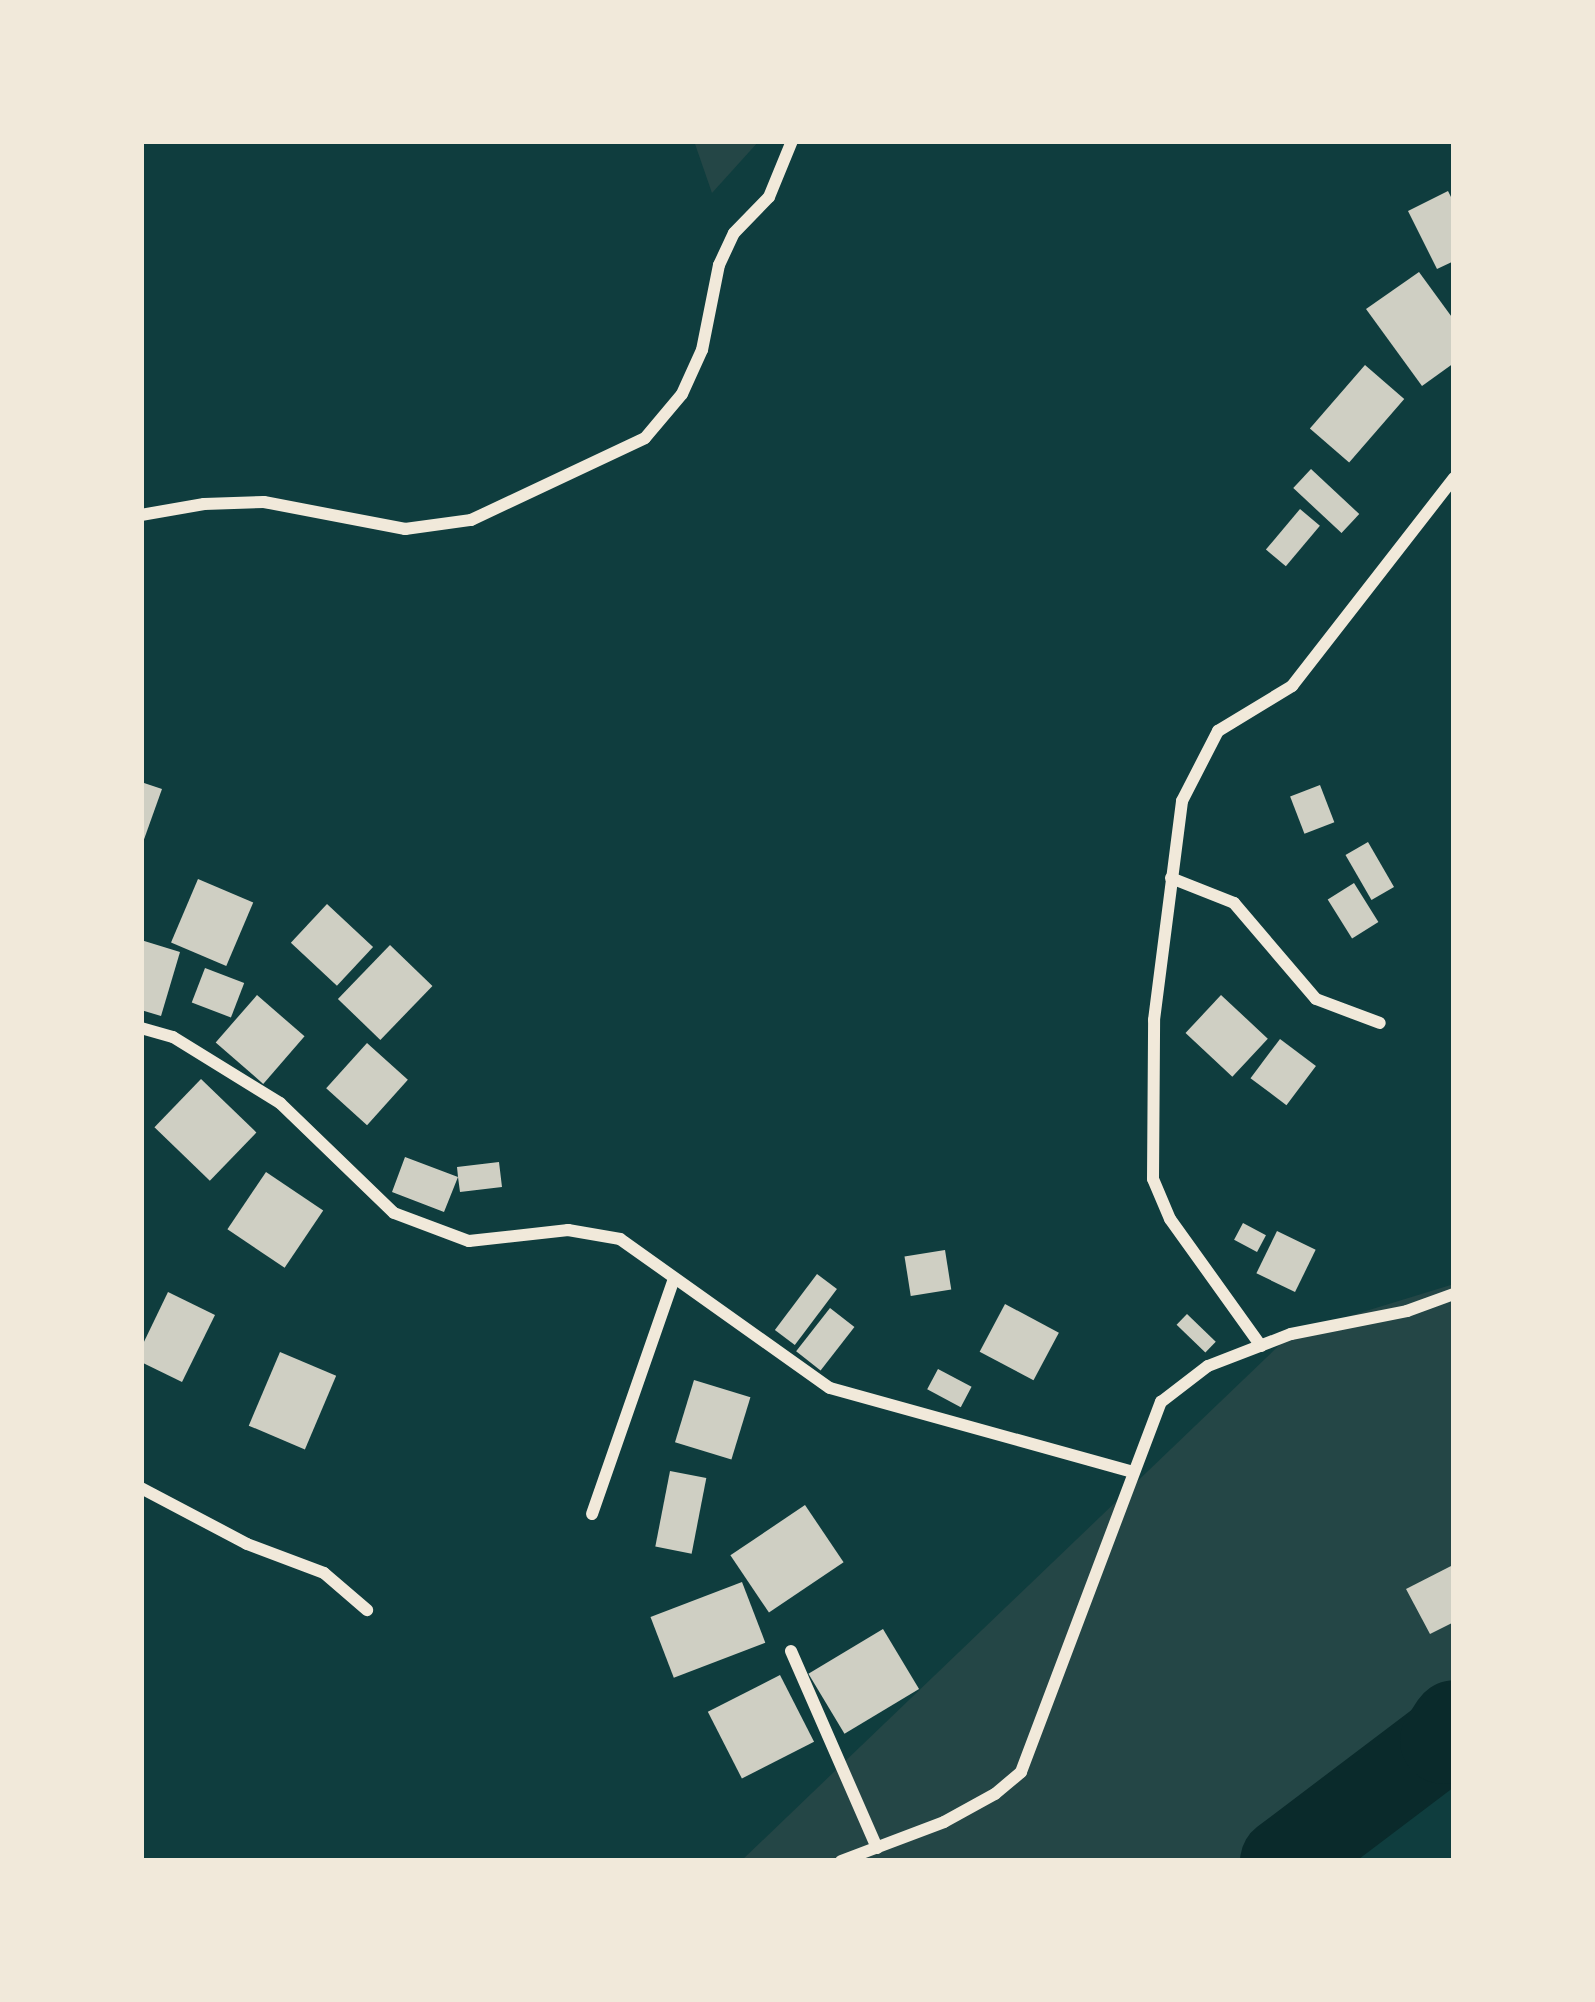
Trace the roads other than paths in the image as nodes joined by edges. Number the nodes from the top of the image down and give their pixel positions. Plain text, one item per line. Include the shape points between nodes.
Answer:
1 (792, 141) edge
2 (1454, 478) edge
3 (141, 515) edge
4 (1172, 878) junction
5 (1380, 1023) dead end
6 (141, 1028) edge
7 (674, 1282) junction
8 (1454, 1294) edge
9 (1261, 1346) junction
10 (1132, 1472) junction
11 (141, 1488) edge
12 (592, 1514) dead end
13 (367, 1610) dead end
14 (791, 1651) dead end
15 (877, 1848) junction
16 (842, 1861) edge

1 - 3 street via 769,197 734,233 718,266 702,350 682,394 644,438 471,520 405,530 264,502
2 - 4 street via 1292,686 1218,731 1182,801
4 - 5 street via 1234,903 1316,999
4 - 9 street via 1154,1020 1154,1179 1170,1219
6 - 7 street via 173,1037 280,1103 394,1213 469,1241 568,1230 620,1239
7 - 10 street via 830,1388
7 - 12 street
8 - 9 street
9 - 10 street via 1208,1366 1161,1402
10 - 15 street via 1021,1772 944,1822
11 - 13 street via 324,1573
14 - 15 street
15 - 16 street

